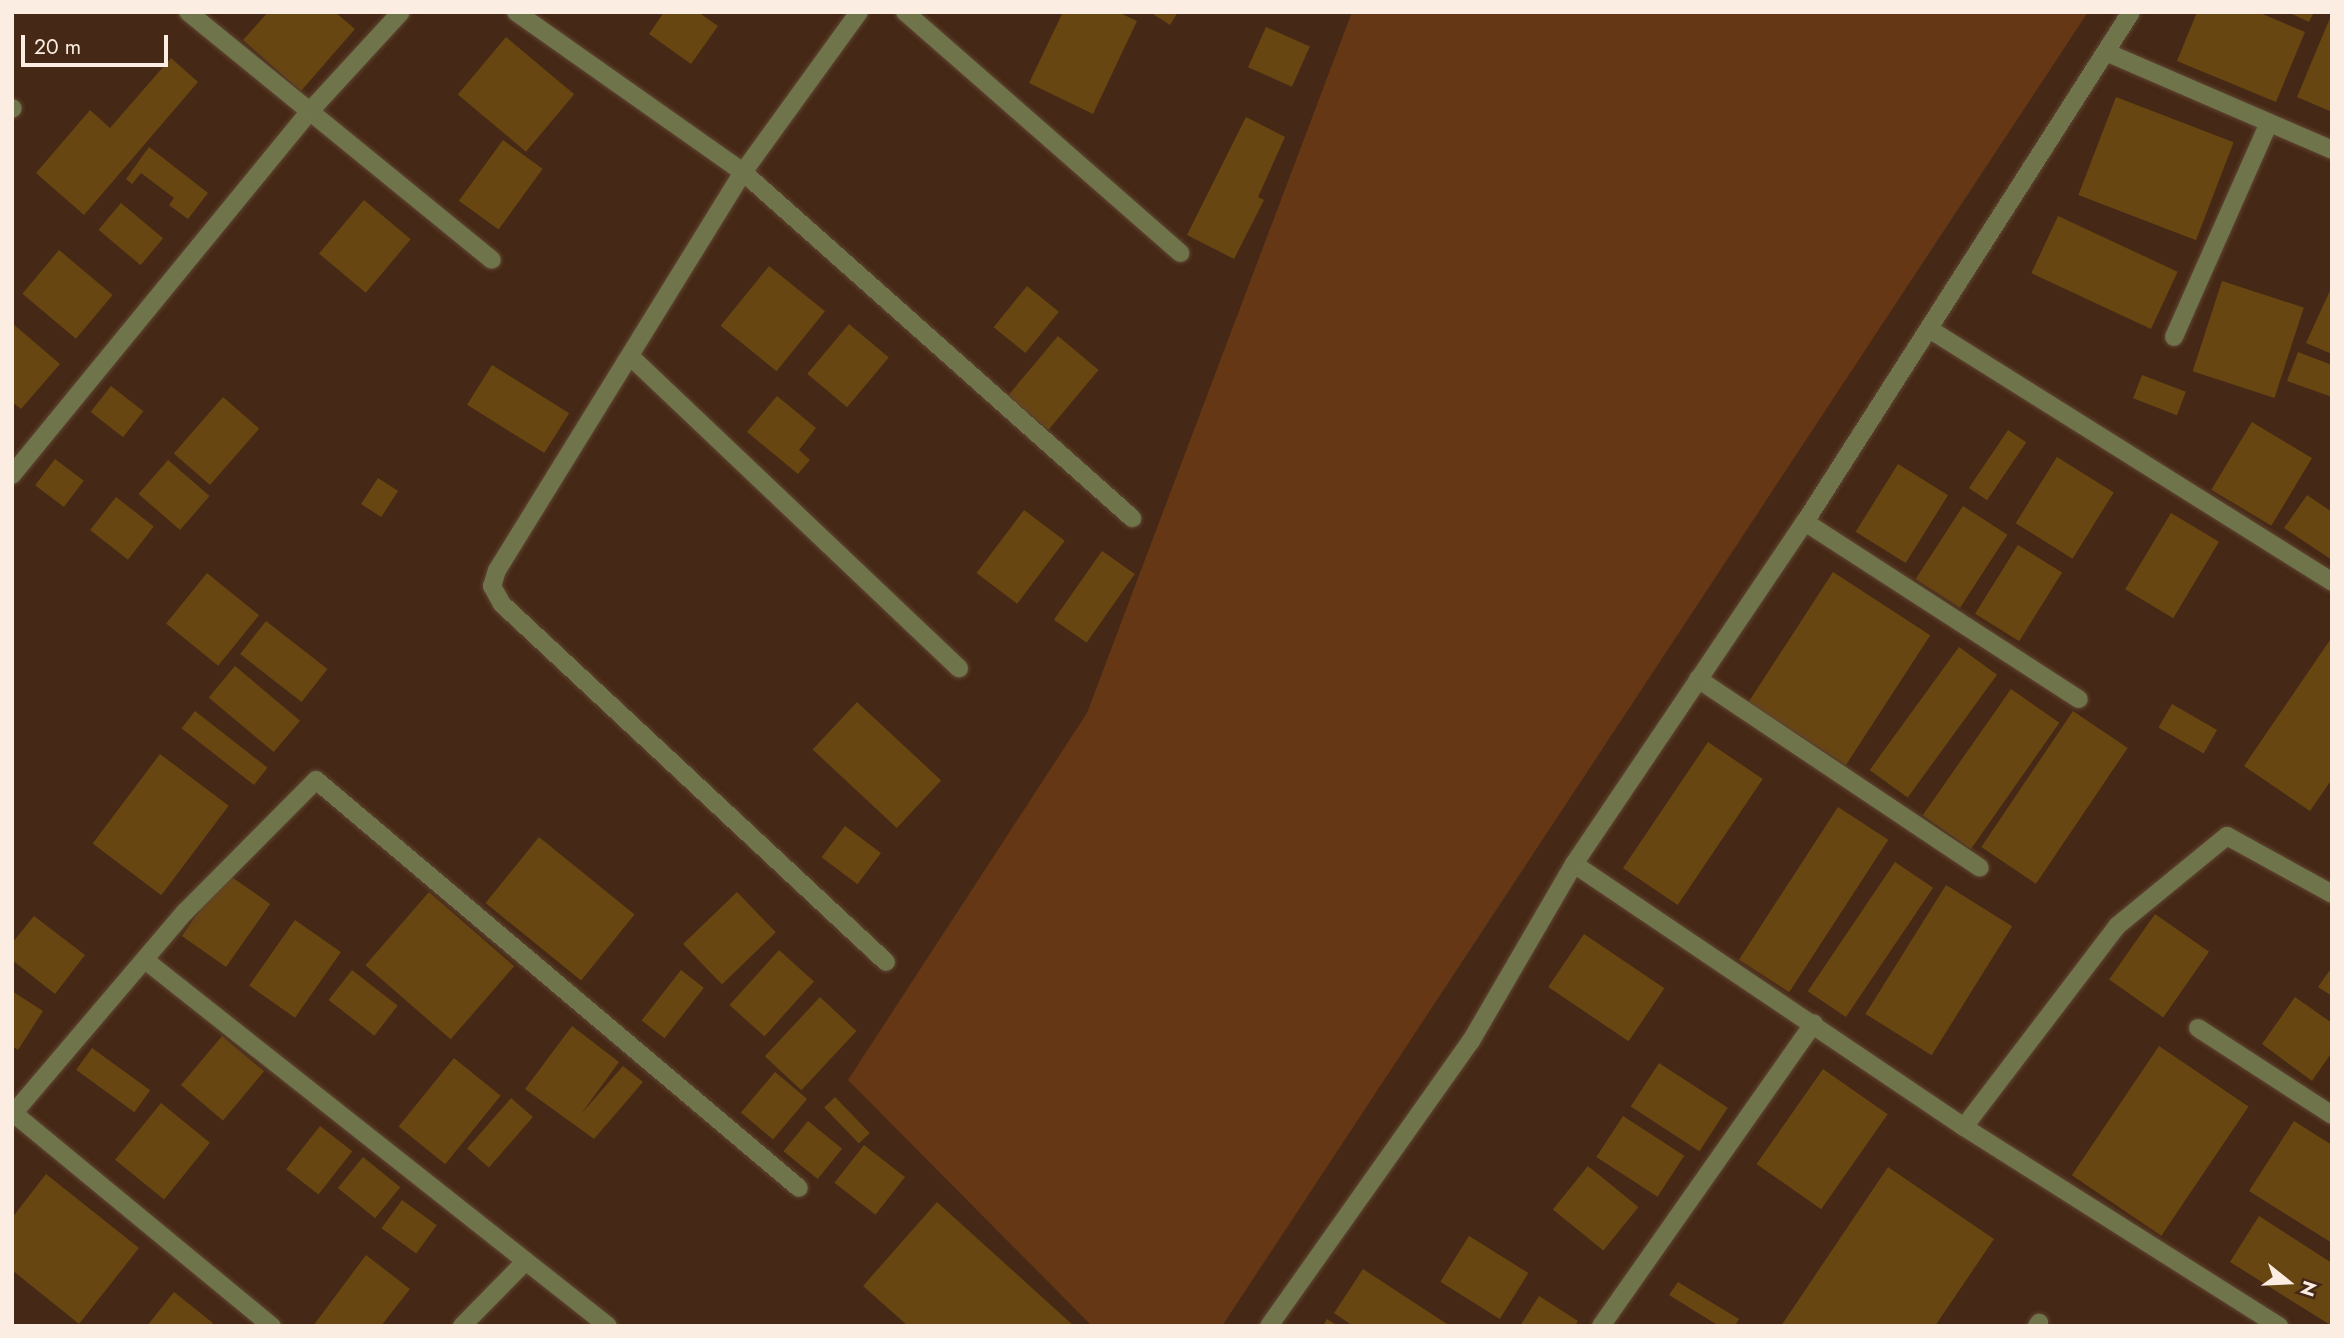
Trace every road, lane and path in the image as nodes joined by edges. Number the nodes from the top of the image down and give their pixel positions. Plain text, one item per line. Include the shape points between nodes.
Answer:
1 (188, 12) edge
2 (401, 12) edge
3 (516, 12) edge
4 (859, 12) edge
5 (905, 12) edge
6 (2131, 12) edge
7 (2106, 52) junction
8 (310, 111) junction
9 (2269, 123) junction
10 (2332, 150) edge
11 (743, 172) junction
12 (1180, 253) dead end
13 (492, 261) dead end
14 (1928, 329) junction
15 (2174, 337) dead end
16 (632, 358) junction
17 (12, 475) edge
18 (1132, 518) dead end
19 (1805, 522) junction
20 (2332, 582) edge
21 (959, 668) dead end
22 (1698, 679) junction
23 (2079, 699) dead end
24 (1574, 864) junction
25 (1980, 868) dead end
26 (2332, 894) edge
27 (145, 960) junction
28 (886, 962) dead end
29 (1814, 1023) junction
30 (2198, 1028) dead end
31 (13, 1113) edge
32 (2332, 1115) edge
33 (1964, 1126) junction
34 (799, 1188) dead end
35 (526, 1262) junction
36 (272, 1326) edge
37 (462, 1326) edge
38 (608, 1326) edge
39 (1269, 1326) edge
40 (1601, 1326) edge
41 (2279, 1326) edge

1 - 8 street
2 - 8 street
3 - 11 street
4 - 11 street
5 - 12 street
6 - 7 street
7 - 9 street
7 - 14 street
8 - 13 street
8 - 17 street
9 - 10 street
9 - 15 street
11 - 16 street
11 - 18 street
14 - 19 street
14 - 20 street
16 - 21 street
16 - 28 street via 497,570 492,586 502,604
19 - 22 street
19 - 23 street
22 - 24 street
22 - 25 street
24 - 29 street
24 - 39 street via 1471,1041
26 - 33 street via 2227,836 2117,926
27 - 31 street
27 - 34 street via 316,780
27 - 35 street
29 - 33 street
29 - 40 street
30 - 32 street
31 - 36 street
33 - 41 street
35 - 37 street
35 - 38 street

